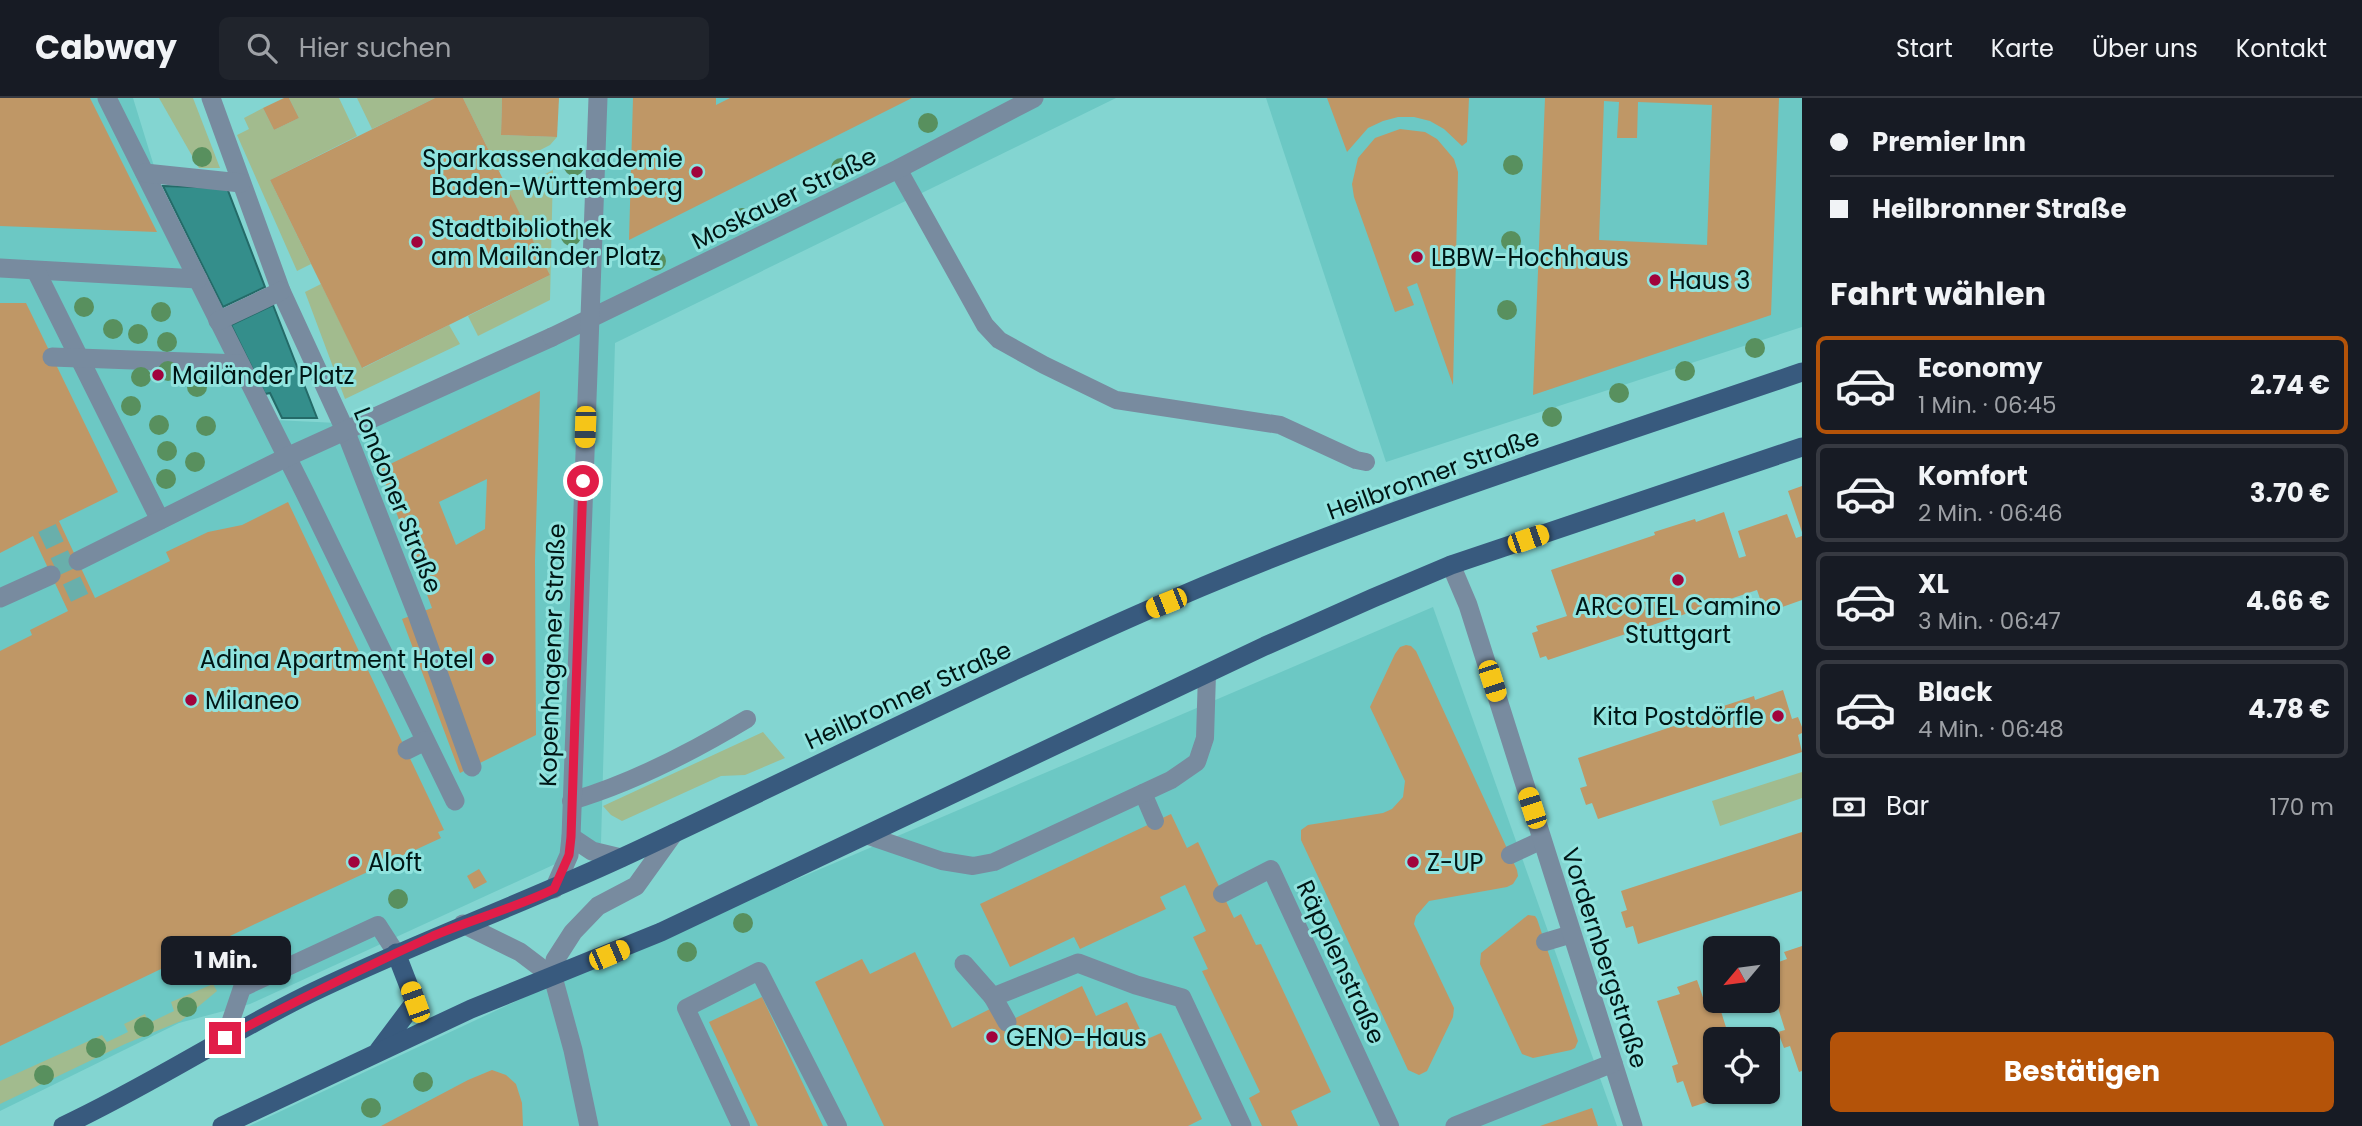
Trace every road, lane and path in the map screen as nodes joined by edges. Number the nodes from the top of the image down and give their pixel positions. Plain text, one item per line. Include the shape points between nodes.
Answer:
1 (211, 98) edge
2 (598, 98) edge
3 (1034, 98) edge
4 (113, 100) edge
5 (898, 169) junction
6 (145, 173) junction
7 (241, 183) junction
8 (0, 268) edge
9 (36, 271) junction
10 (198, 279) junction
11 (281, 290) junction
12 (218, 321) junction
13 (589, 321) junction
14 (52, 357) dead end
15 (79, 358) junction
16 (240, 364) junction
17 (1802, 372) edge
18 (345, 430) junction
19 (1802, 447) edge
20 (287, 457) junction
21 (1366, 462) dead end
22 (160, 520) junction
23 (78, 561) dead end
24 (1451, 565) junction
25 (51, 575) dead end
26 (0, 598) edge
27 (1207, 674) junction
28 (747, 719) dead end
29 (425, 741) junction
30 (407, 750) dead end
31 (472, 767) dead end
32 (1143, 793) junction
33 (454, 801) dead end
34 (571, 801) junction
35 (1155, 821) dead end
36 (674, 833) junction
37 (866, 835) junction
38 (571, 837) junction
39 (1542, 840) junction
40 (1510, 855) dead end
41 (621, 858) junction
42 (554, 889) junction
43 (1222, 894) dead end
44 (463, 924) junction
45 (1572, 934) junction
46 (1545, 942) dead end
47 (396, 953) junction
48 (964, 964) dead end
49 (553, 977) junction
50 (993, 997) junction
51 (1007, 1022) dead end
52 (225, 1038) junction
53 (377, 1054) junction
54 (1612, 1063) junction
55 (63, 1126) edge
56 (222, 1126) edge
57 (589, 1126) edge
58 (741, 1126) edge
59 (838, 1126) edge
60 (1242, 1126) edge
61 (1390, 1126) edge
62 (1455, 1126) edge
63 (1633, 1126) edge

1 - 7 street, Londoner Straße
2 - 13 street, Kopenhagener Straße
3 - 5 street, Moskauer Straße
4 - 6 street
5 - 13 street, Moskauer Straße
5 - 21 lane via 985,325 999,340 1116,400 1280,425
6 - 7 street
6 - 10 street
7 - 11 street, Londoner Straße
8 - 9 street
9 - 10 street
9 - 15 street
10 - 12 street
11 - 12 street
11 - 18 street, Londoner Straße
12 - 16 street
13 - 18 street, Moskauer Straße
13 - 34 street, Kopenhagener Straße
14 - 15 street
15 - 16 street
15 - 22 street
16 - 20 street
17 - 36 main road, Heilbronner Straße via 1353,527 1204,587
18 - 20 street
18 - 31 street, Londoner Straße
19 - 24 main road
20 - 22 street
20 - 29 street
22 - 23 street
24 - 27 main road
24 - 39 street, Vordernbergstraße via 1468,605
25 - 26 street
27 - 32 lane via 1205,738 1197,762
27 - 37 main road
28 - 34 lane via 609,790
29 - 30 street
29 - 33 street
32 - 35 lane
32 - 37 lane via 994,862 973,866 942,861
34 - 38 street, Kopenhagener Straße
36 - 41 main road, Heilbronner Straße
36 - 49 street via 636,886 598,906 573,932 555,960
37 - 49 main road via 661,932
38 - 41 street via 592,851
38 - 42 street, Kopenhagener Straße via 569,855
39 - 40 lane
39 - 45 street, Vordernbergstraße
41 - 42 main road, Heilbronner Straße
42 - 44 main road, Heilbronner Straße
43 - 61 lane, Räpplenstraße via 1271,869
44 - 47 main road, Heilbronner Straße
44 - 49 street via 520,952
45 - 46 lane
45 - 54 street, Vordernbergstraße
47 - 52 main road, Heilbronner Straße
47 - 52 lane via 378,925 242,988
47 - 53 main road via 415,1002
48 - 50 street
49 - 53 main road via 471,1009
49 - 57 street
50 - 51 street
50 - 60 street via 1078,963 1182,998
52 - 55 main road, Heilbronner Straße
53 - 56 main road
54 - 62 street
54 - 63 street, Vordernbergstraße
58 - 59 lane via 686,1008 758,971

